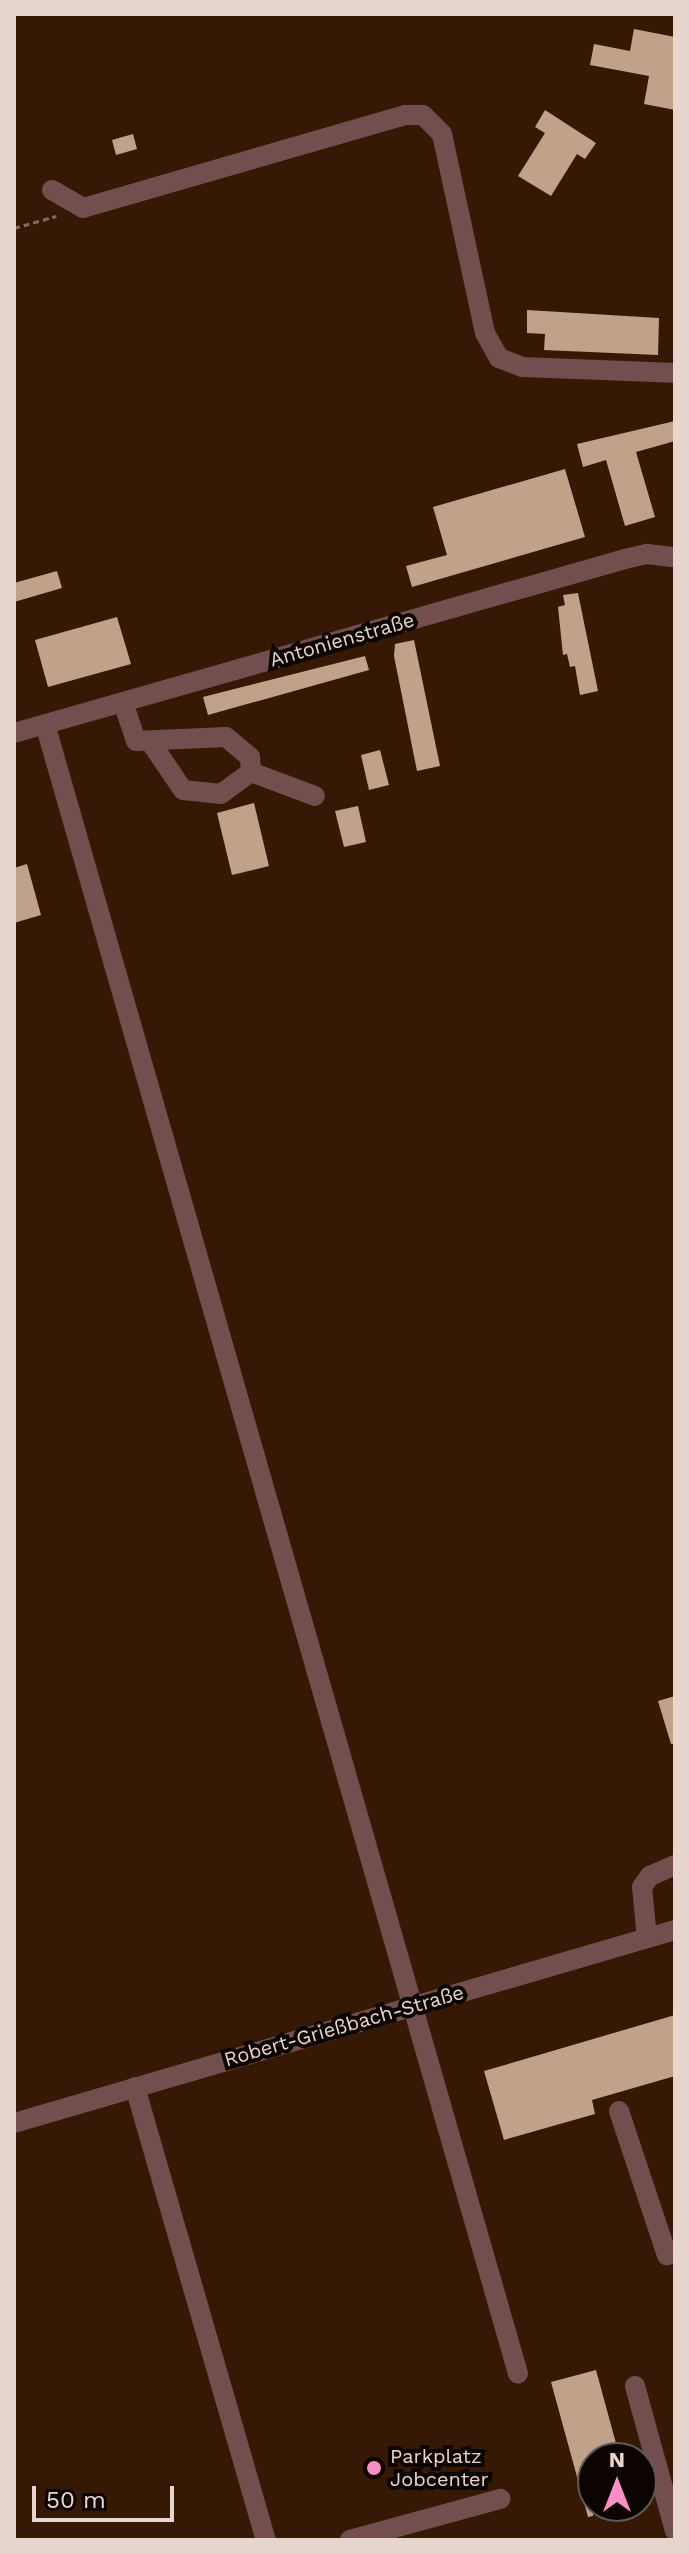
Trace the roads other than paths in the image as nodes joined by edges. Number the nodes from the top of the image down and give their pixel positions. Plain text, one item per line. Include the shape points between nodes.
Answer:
1 (52, 190) dead end
2 (675, 373) edge
3 (674, 557) edge
4 (123, 702) junction
5 (45, 724) junction
6 (14, 733) edge
7 (151, 743) junction
8 (251, 772) junction
9 (315, 796) dead end
10 (675, 1865) edge
11 (675, 1930) edge
12 (647, 1938) junction
13 (415, 2005) junction
14 (135, 2087) junction
15 (619, 2111) dead end
16 (14, 2123) edge
17 (675, 2252) edge
18 (518, 2374) dead end
19 (635, 2386) dead end
20 (500, 2499) dead end
21 (675, 2531) edge
22 (266, 2540) edge
23 (350, 2540) edge

1 - 2 street via 83,208 405,115 423,115 442,134 485,333 499,358 522,367
3 - 4 street, Antonienstraße via 647,554 625,559
4 - 5 street, Antonienstraße
4 - 7 street via 136,741
5 - 6 street, Antonienstraße
5 - 13 street
7 - 8 street via 187,735 226,737 250,757
7 - 8 street via 183,790 221,794
8 - 9 street
10 - 12 street via 650,1876 642,1887
11 - 12 street, Robert-Grießbach-Straße
12 - 13 street, Robert-Grießbach-Straße
13 - 14 street, Robert-Grießbach-Straße
13 - 18 street via 433,2087
14 - 16 street, Robert-Grießbach-Straße
14 - 22 street
15 - 17 street via 667,2255
19 - 21 street
20 - 23 street

